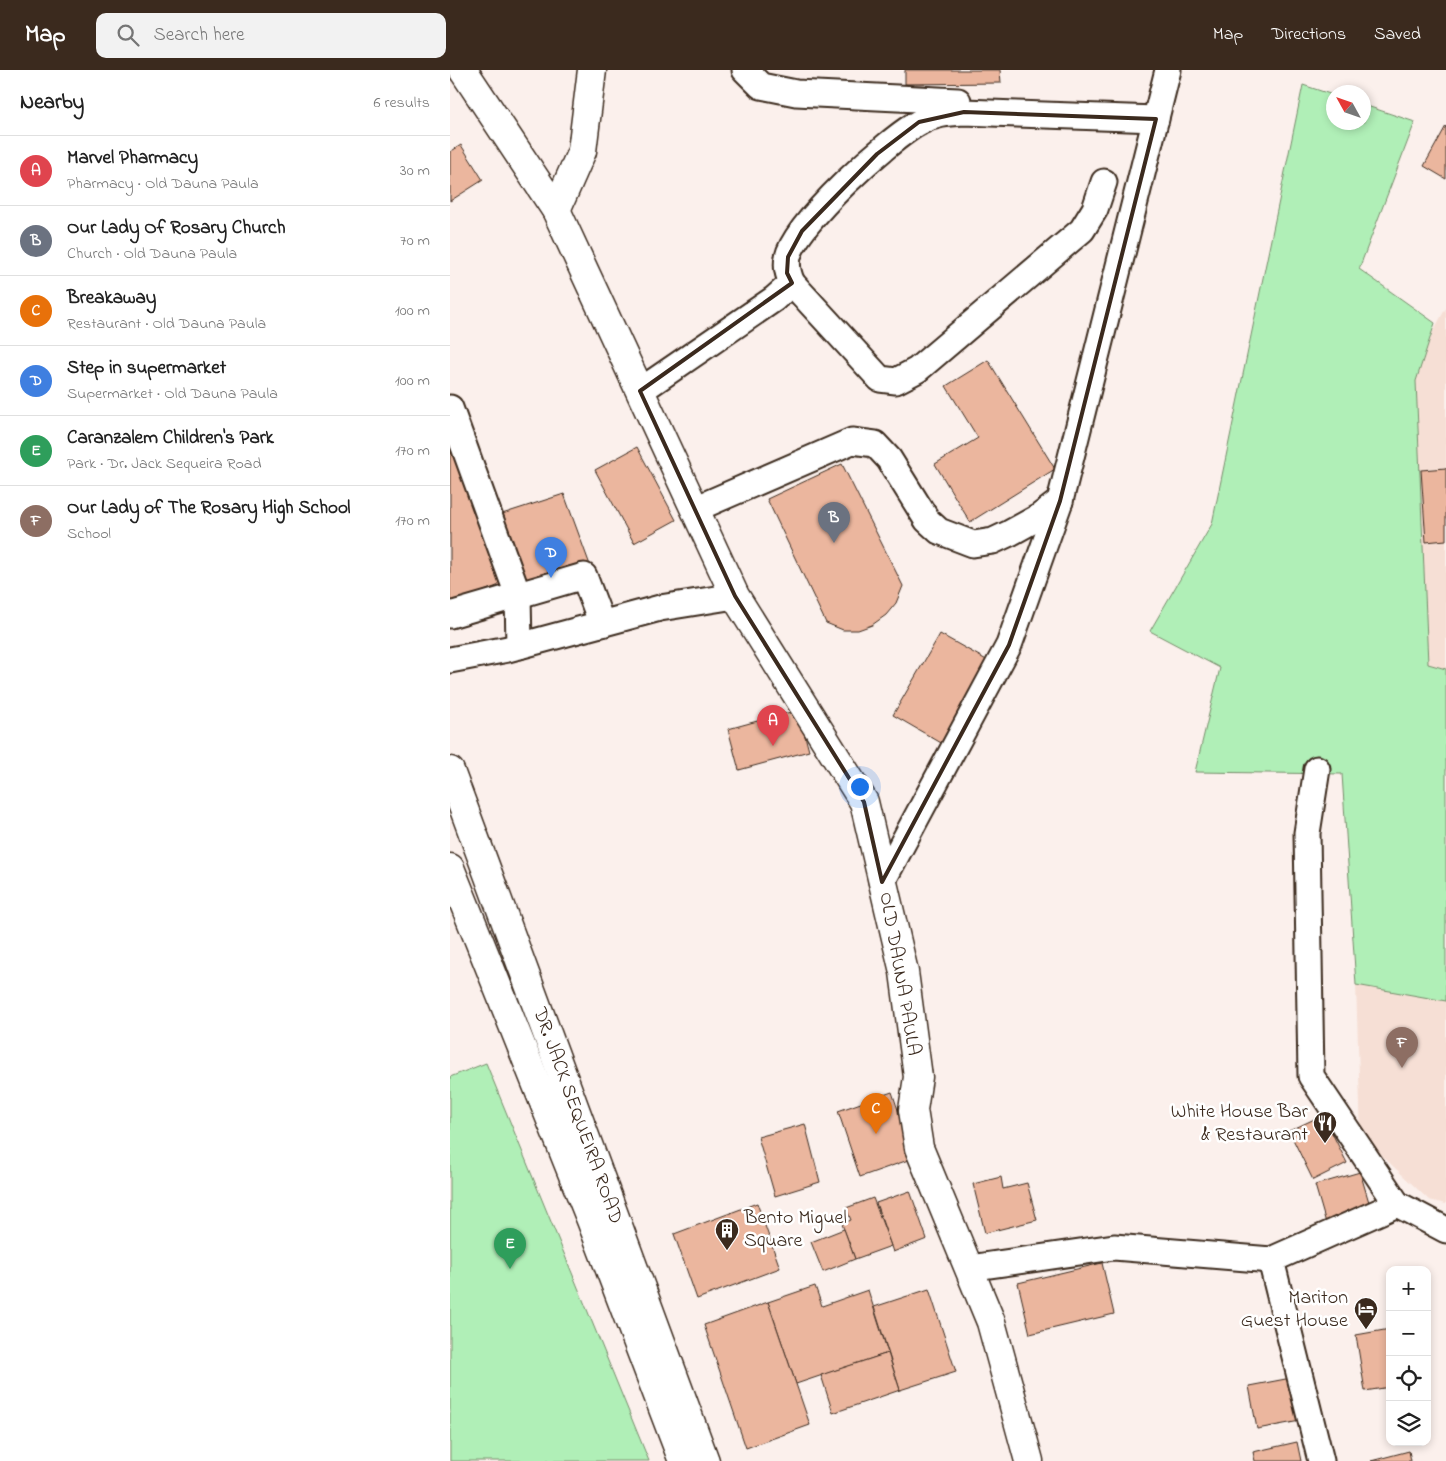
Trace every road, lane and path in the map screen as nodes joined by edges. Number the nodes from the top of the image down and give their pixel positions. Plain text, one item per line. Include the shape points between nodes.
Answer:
1 (463, 70) edge
2 (592, 70) edge
3 (745, 70) edge
4 (1168, 70) edge
5 (1158, 111) junction
6 (1104, 182) dead end
7 (556, 210) junction
8 (792, 283) junction
9 (640, 391) junction
10 (450, 408) edge
11 (1060, 501) junction
12 (695, 508) junction
13 (518, 595) junction
14 (735, 596) junction
15 (450, 615) edge
16 (602, 624) junction
17 (519, 646) junction
18 (450, 660) edge
19 (1317, 769) dead end
20 (450, 771) edge
21 (450, 868) edge
22 (882, 882) junction
23 (1398, 1204) junction
24 (1446, 1230) edge
25 (1271, 1260) junction
26 (969, 1268) junction
27 (683, 1461) edge
28 (705, 1461) edge
29 (1029, 1461) edge
30 (1320, 1461) edge

1 - 7 main road
2 - 7 main road via 582,151
3 - 5 street via 761,86 796,93
4 - 5 street
5 - 8 street via 964,112 947,113 919,122 876,154 802,231 788,257 787,273
5 - 11 street
6 - 8 street via 1090,219 1082,230 917,370 896,381 880,379
7 - 9 main road, OLD DAUNA PAULA
8 - 9 street via 774,299
9 - 12 main road, OLD DAUNA PAULA
10 - 13 street
11 - 12 street via 1010,534 972,544 938,531 926,520 889,459 875,444 852,441
11 - 22 street via 1009,645
12 - 14 main road, OLD DAUNA PAULA
13 - 15 street
13 - 16 street via 584,576
13 - 17 street
14 - 16 street via 660,608
14 - 22 main road, OLD DAUNA PAULA via 864,802
16 - 17 street
17 - 18 street
19 - 23 street via 1307,833 1311,1076
20 - 28 main road, DR. JACK SEQUEIRA ROAD
21 - 27 main road, DR. JACK SEQUEIRA ROAD
22 - 26 main road, OLD DAUNA PAULA via 904,972 918,1077 913,1110 919,1148
23 - 24 street
23 - 25 street
25 - 26 street via 1114,1247
25 - 30 street
26 - 29 main road, OLD DAUNA PAULA via 991,1322

